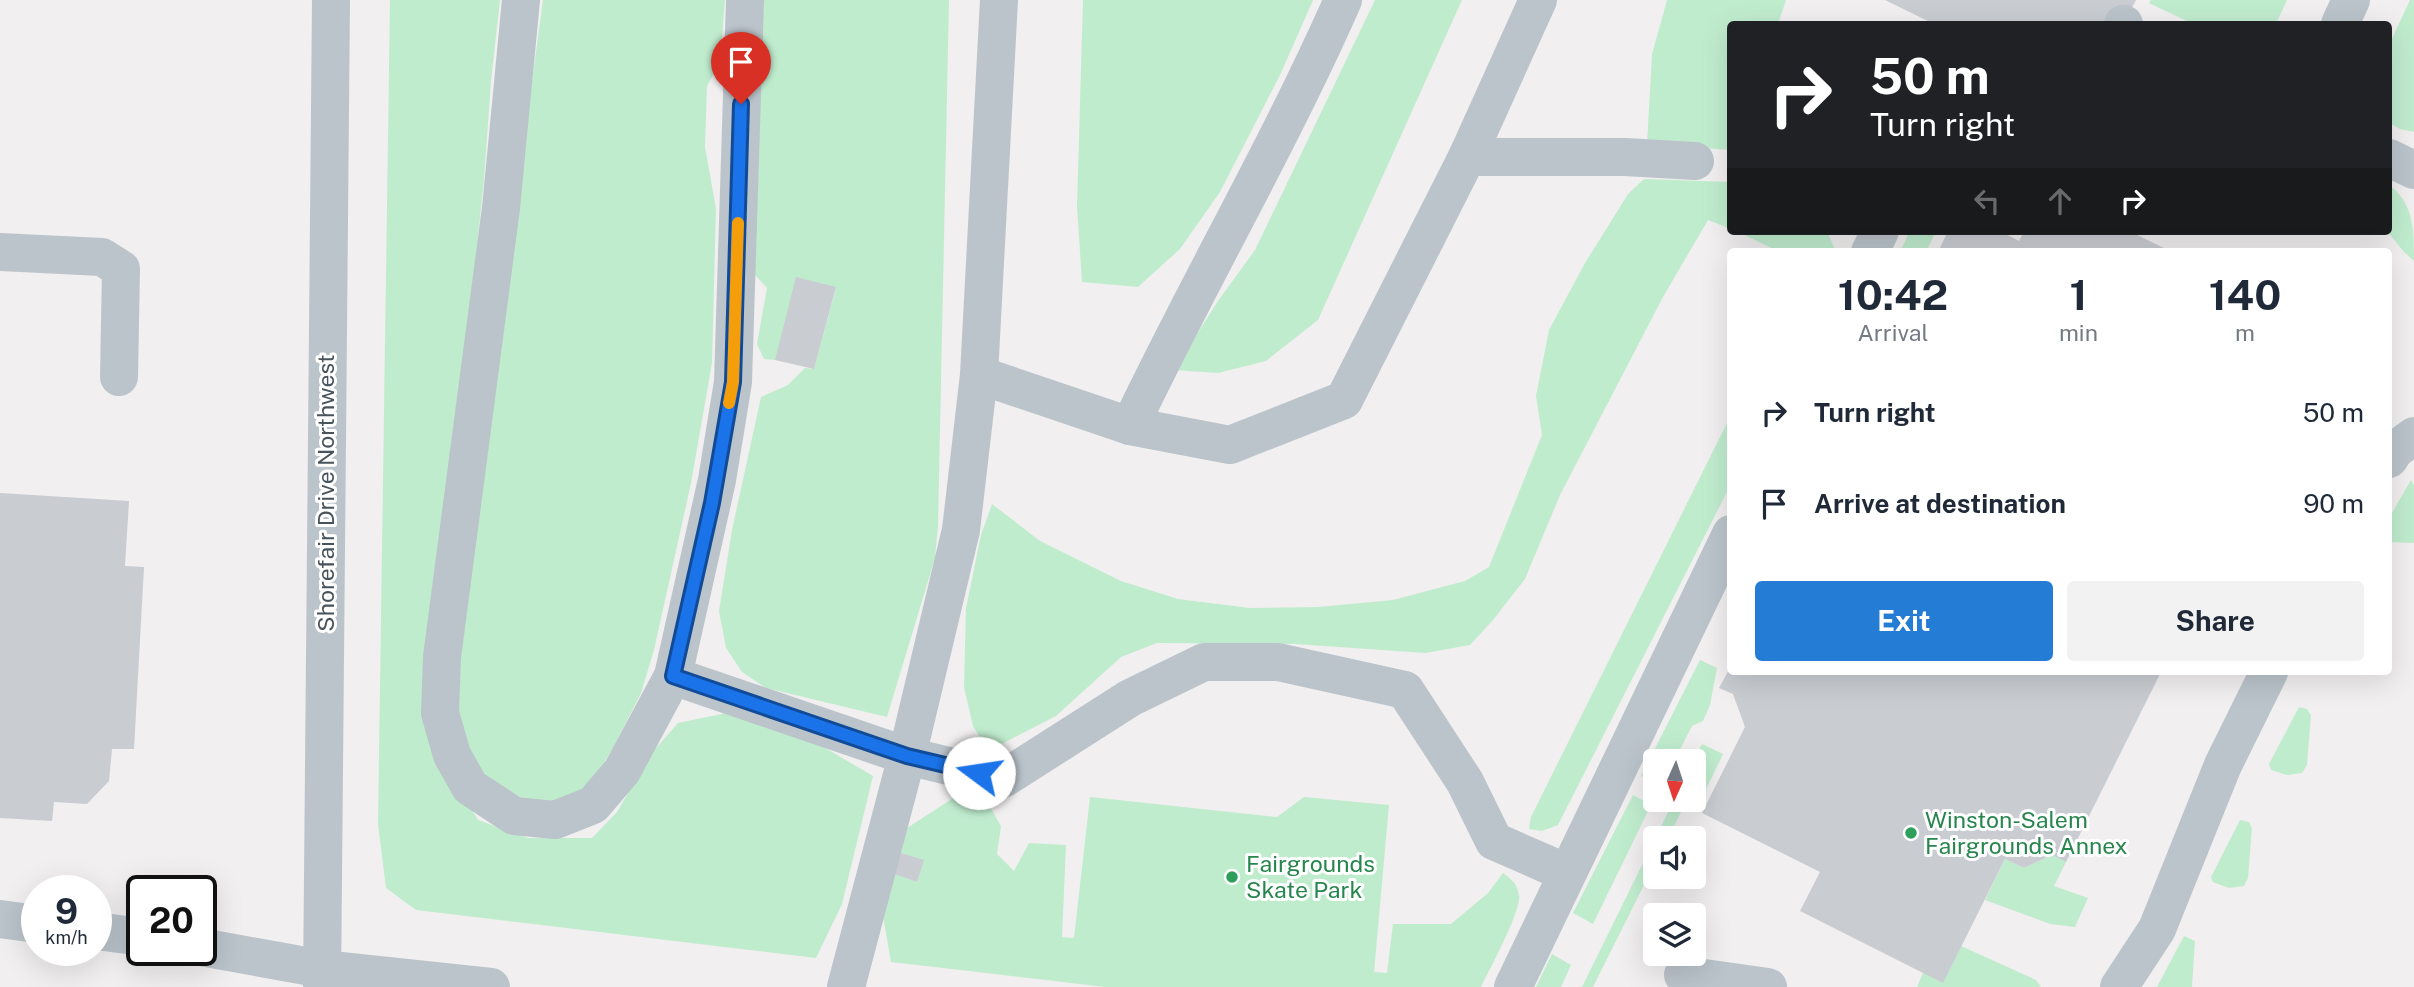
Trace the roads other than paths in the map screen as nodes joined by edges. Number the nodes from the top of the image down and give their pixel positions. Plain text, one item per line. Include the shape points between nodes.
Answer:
1 (331, 0) edge
2 (521, 0) edge
3 (745, 0) edge
4 (999, 0) edge
5 (1343, 0) edge
6 (1538, 0) edge
7 (2350, 0) edge
8 (2341, 21) edge
9 (1467, 157) junction
10 (2392, 159) edge
11 (1695, 161) dead end
12 (2414, 170) edge
13 (0, 252) edge
14 (979, 375) junction
15 (119, 377) dead end
16 (1130, 426) junction
17 (2414, 436) edge
18 (2392, 455) edge
19 (1727, 542) edge
20 (2268, 675) edge
21 (673, 676) junction
22 (907, 756) junction
23 (1567, 873) junction
24 (0, 919) edge
25 (21, 922) edge
26 (217, 951) edge
27 (1683, 975) dead end
28 (322, 978) edge
29 (491, 987) edge
30 (846, 987) edge
31 (1513, 987) edge
32 (1766, 987) edge
33 (2119, 987) edge

1 - 28 street, Shorefair Drive Northwest
2 - 21 street via 501,208 442,657 440,713 452,755 470,787 514,816 555,820 593,804 622,771
3 - 21 street via 733,382
4 - 14 street
5 - 16 street
6 - 9 street
7 - 8 street
9 - 11 street
9 - 16 street via 1343,400 1230,445
10 - 12 street
13 - 15 street via 102,257 121,269
14 - 16 street
14 - 22 street via 961,530
17 - 18 street
19 - 23 street
20 - 33 street via 2224,765 2157,929
21 - 22 street
22 - 23 street via 1003,779 1130,698 1204,662 1278,662 1405,690 1465,782 1494,841
22 - 30 street
23 - 31 street
24 - 25 street
26 - 28 street
27 - 32 street
28 - 29 street

